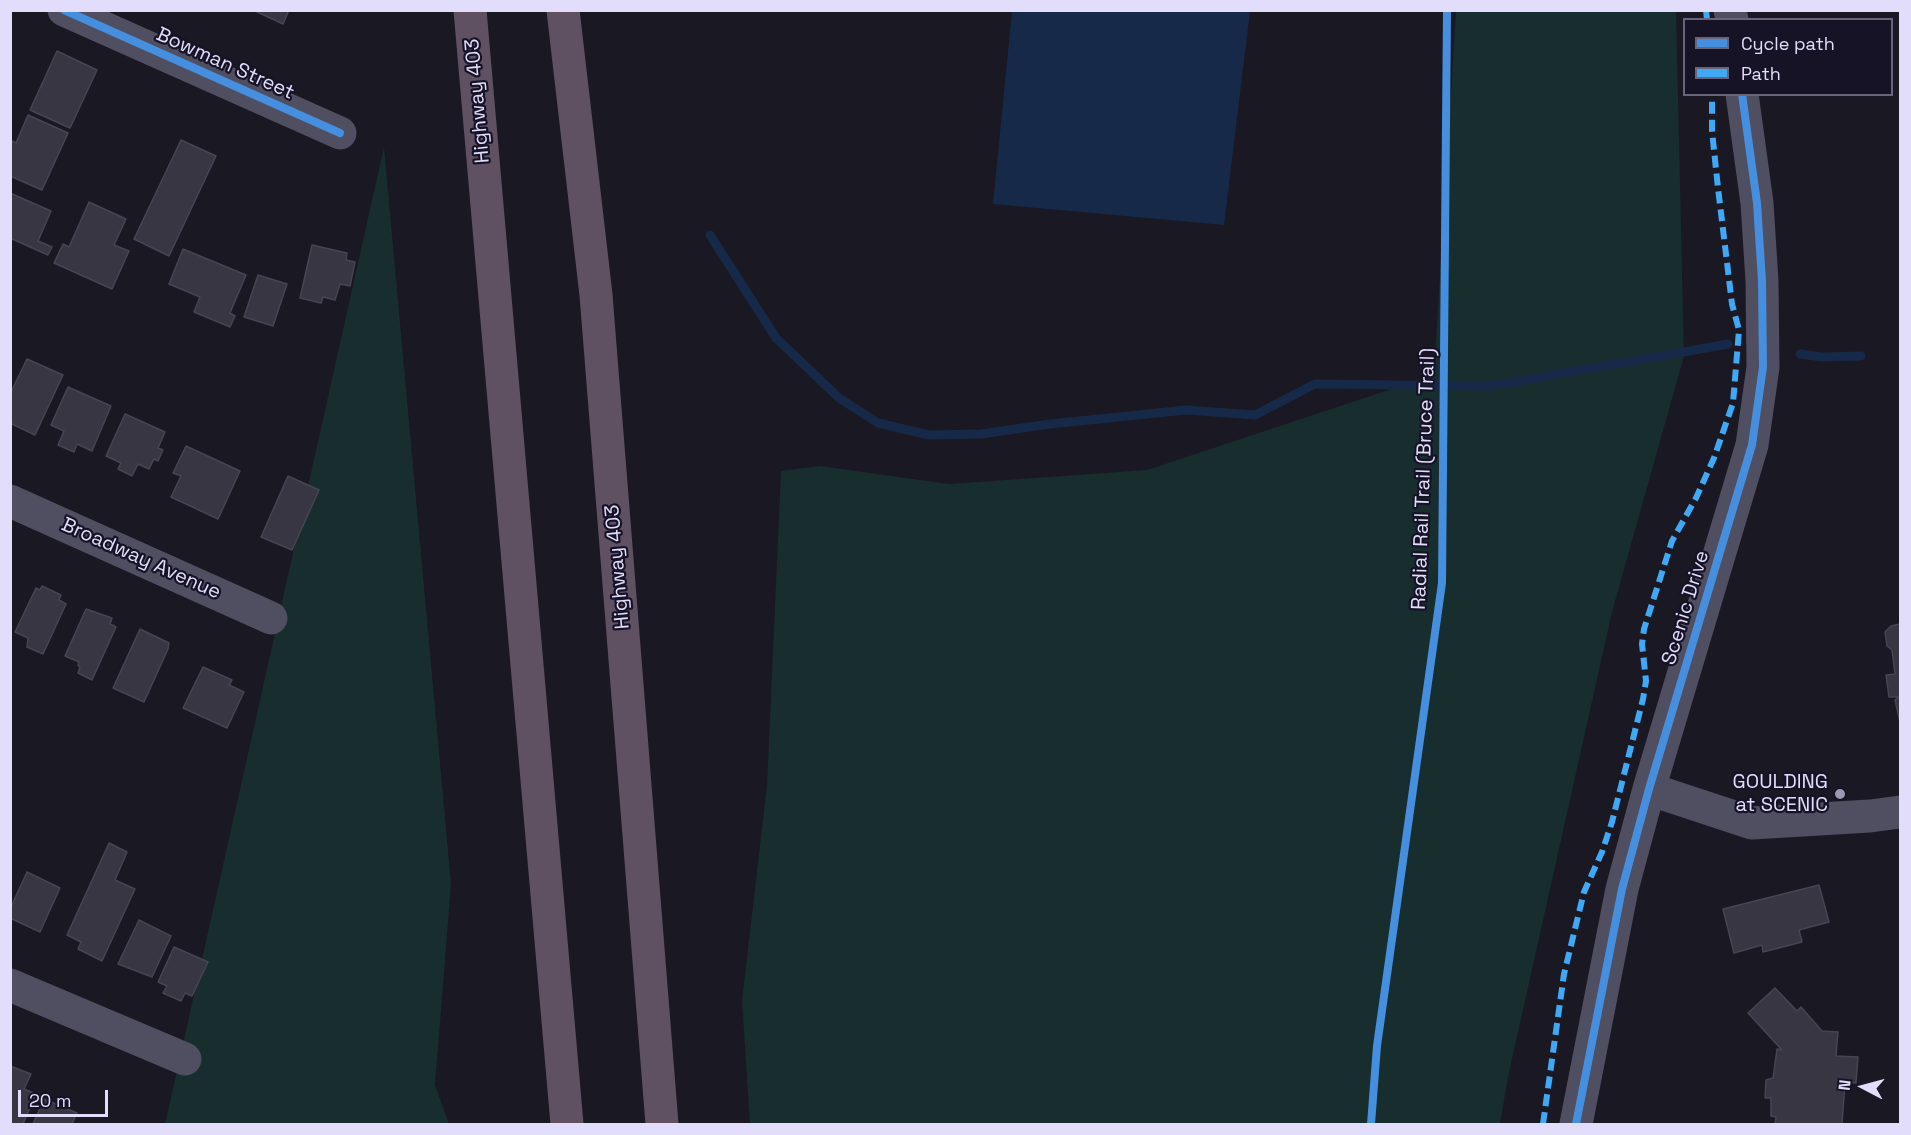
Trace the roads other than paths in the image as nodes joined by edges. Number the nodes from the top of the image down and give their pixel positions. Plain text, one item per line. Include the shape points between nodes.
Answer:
1 (64, 10) edge
2 (470, 10) edge
3 (563, 10) edge
4 (1742, 96) edge
5 (340, 133) dead end
6 (10, 501) edge
7 (271, 618) dead end
8 (1649, 789) junction
9 (1900, 812) edge
10 (10, 985) edge
11 (185, 1059) dead end
12 (567, 1125) edge
13 (662, 1125) edge
14 (1576, 1125) edge

1 - 5 street, Bowman Street
2 - 12 highway, Highway 403
3 - 13 highway, Highway 403 via 596,295
4 - 8 street, Scenic Drive via 1757,203 1763,367 1752,445
6 - 7 street, Broadway Avenue
8 - 9 street via 1752,823
8 - 14 street, Scenic Drive via 1622,889
10 - 11 street

